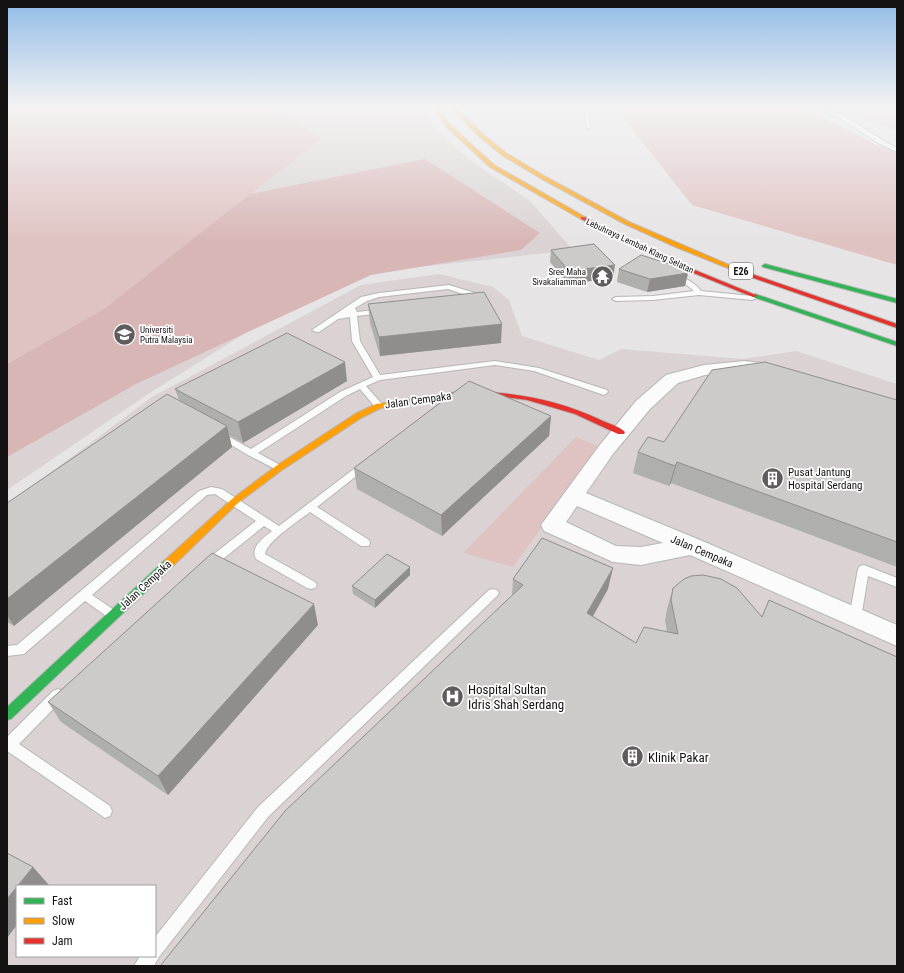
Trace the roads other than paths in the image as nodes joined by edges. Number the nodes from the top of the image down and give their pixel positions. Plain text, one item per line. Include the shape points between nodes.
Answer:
1 (476, 151) edge
2 (501, 151) edge
3 (591, 204) junction
4 (665, 230) dead end
5 (661, 258) junction
6 (753, 262) dead end
7 (699, 294) junction
8 (616, 299) dead end
9 (897, 301) edge
10 (457, 303) edge
11 (775, 303) junction
12 (352, 306) junction
13 (390, 311) edge
14 (353, 315) junction
15 (335, 317) junction
16 (897, 326) edge
17 (316, 330) dead end
18 (897, 344) edge
19 (770, 371) edge
20 (378, 378) junction
21 (361, 385) junction
22 (604, 392) dead end
23 (430, 398) junction
24 (379, 406) junction
25 (433, 408) edge
26 (209, 430) edge
27 (621, 432) junction
28 (251, 453) junction
29 (371, 460) edge
30 (279, 468) junction
31 (572, 496) junction
32 (235, 501) junction
33 (310, 506) junction
34 (264, 520) junction
35 (279, 531) junction
36 (365, 543) dead end
37 (692, 546) junction
38 (199, 572) edge
39 (897, 583) edge
40 (311, 585) dead end
41 (493, 593) dead end
42 (84, 595) junction
43 (113, 615) junction
44 (854, 618) junction
45 (897, 636) edge
46 (7, 651) edge
47 (68, 685) edge
48 (7, 715) edge
49 (8, 744) edge
50 (105, 811) dead end
51 (156, 949) edge
52 (150, 957) edge
53 (143, 966) edge

1 - 5 main road, Lebuhraya Lembah Klang Selatan / E26 via 492,166 584,219
2 - 3 main road, Lebuhraya Lembah Klang Selatan / E26
3 - 4 main road via 631,215
3 - 16 main road, Lebuhraya Lembah Klang Selatan / E26 via 678,246 760,279
5 - 7 lane via 670,270 695,287
5 - 11 main road, Lebuhraya Lembah Klang Selatan / E26
6 - 9 main road
7 - 8 lane
7 - 11 lane via 740,296
10 - 12 lane via 473,297 455,288 441,287 379,295
11 - 18 main road, Lebuhraya Lembah Klang Selatan / E26
12 - 14 lane
12 - 15 lane
13 - 14 lane
14 - 15 lane
14 - 20 lane via 356,341
15 - 17 lane
19 - 27 street via 745,366 704,370 672,379 643,405
20 - 21 lane
20 - 22 lane via 511,363
21 - 24 lane
21 - 28 lane via 342,394
23 - 24 main road, Jalan Cempaka
23 - 25 lane
23 - 27 main road, Jalan Cempaka via 463,393 528,398 578,412
24 - 30 main road, Jalan Cempaka via 358,416
26 - 28 lane
27 - 31 street
28 - 30 lane
29 - 33 lane
30 - 32 main road, Jalan Cempaka
31 - 37 street, Jalan Cempaka
31 - 37 street via 552,525 613,554 641,556
32 - 34 lane
32 - 42 lane via 218,491 203,492
32 - 43 main road, Jalan Cempaka
33 - 35 lane
33 - 36 lane
34 - 35 lane
34 - 38 lane
35 - 40 lane via 261,547 260,556
37 - 44 street, Jalan Cempaka
39 - 44 lane via 864,569
41 - 51 lane via 263,812
42 - 43 lane
42 - 46 lane via 20,650
43 - 48 main road, Jalan Cempaka
44 - 45 street, Jalan Cempaka
47 - 49 lane
49 - 50 lane
52 - 53 lane

